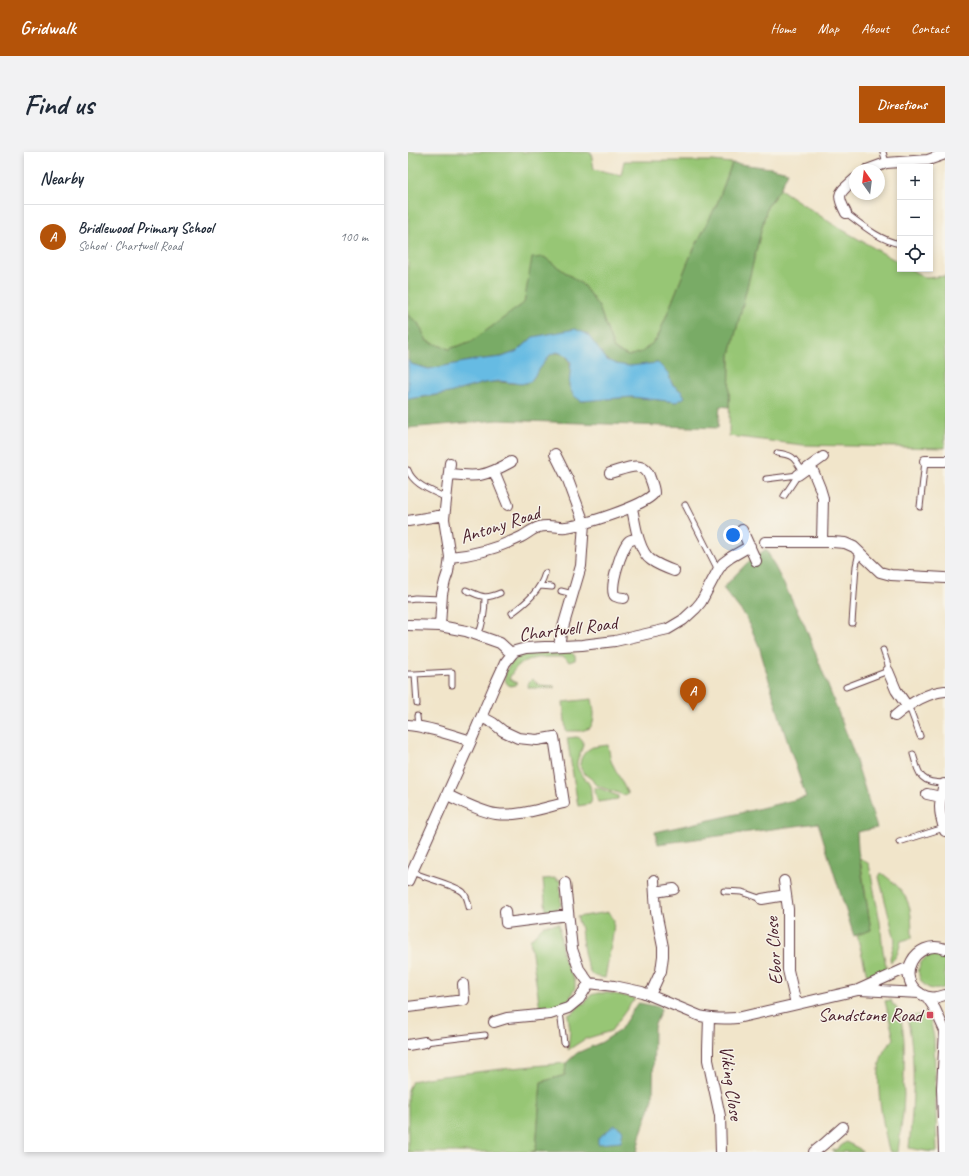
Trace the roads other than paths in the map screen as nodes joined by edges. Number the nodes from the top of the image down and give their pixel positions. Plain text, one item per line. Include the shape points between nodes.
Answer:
1 (883, 152) edge
2 (945, 154) edge
3 (886, 163) joint
4 (849, 184) edge
5 (846, 213) joint
6 (897, 243) edge
7 (777, 453) dead end
8 (555, 454) dead end
9 (823, 457) dead end
10 (925, 461) joint
11 (945, 461) edge
12 (510, 462) dead end
13 (450, 463) dead end
14 (408, 470) edge
15 (494, 471) junction
16 (804, 471) junction
17 (449, 474) junction
18 (610, 474) dead end
19 (766, 479) dead end
20 (784, 496) dead end
21 (446, 498) junction
22 (508, 505) dead end
23 (685, 505) dead end
24 (632, 508) junction
25 (920, 508) dead end
26 (444, 515) junction
27 (408, 521) edge
28 (584, 523) junction
29 (742, 530) dead end
30 (638, 538) junction
31 (765, 542) dead end
32 (822, 542) junction
33 (750, 546) junction
34 (859, 552) junction
35 (450, 557) junction
36 (756, 561) dead end
37 (718, 570) junction
38 (674, 571) dead end
39 (545, 573) dead end
40 (945, 578) edge
41 (540, 586) junction
42 (552, 588) dead end
43 (466, 590) dead end
44 (561, 591) dead end
45 (500, 593) dead end
46 (573, 594) junction
47 (485, 597) junction
48 (624, 598) dead end
49 (408, 599) edge
50 (442, 599) junction
51 (512, 613) dead end
52 (852, 623) dead end
53 (408, 626) edge
54 (440, 626) junction
55 (478, 635) junction
56 (558, 646) junction
57 (883, 650) dead end
58 (512, 654) junction
59 (888, 671) junction
60 (408, 674) edge
61 (415, 674) junction
62 (452, 685) dead end
63 (846, 687) dead end
64 (945, 691) edge
65 (417, 704) dead end
66 (907, 706) junction
67 (895, 716) dead end
68 (482, 717) junction
69 (414, 723) edge
70 (920, 736) dead end
71 (471, 741) junction
72 (913, 754) dead end
73 (944, 783) edge
74 (927, 794) dead end
75 (447, 795) junction
76 (941, 797) junction
77 (945, 829) edge
78 (899, 842) dead end
79 (410, 877) edge
80 (654, 880) dead end
81 (784, 881) dead end
82 (565, 883) dead end
83 (674, 889) dead end
84 (724, 891) dead end
85 (655, 892) junction
86 (786, 895) junction
87 (762, 899) joint
88 (469, 907) dead end
89 (505, 911) dead end
90 (568, 915) junction
91 (945, 949) edge
92 (909, 967) junction
93 (589, 983) junction
94 (463, 984) dead end
95 (858, 990) junction
96 (650, 995) junction
97 (923, 995) junction
98 (945, 995) edge
99 (796, 1004) junction
100 (408, 1007) edge
101 (560, 1012) junction
102 (709, 1018) junction
103 (494, 1022) dead end
104 (945, 1030) edge
105 (485, 1035) dead end
106 (425, 1042) joint
107 (564, 1043) dead end
108 (408, 1045) edge
109 (944, 1087) edge
110 (843, 1126) dead end
111 (818, 1151) edge
112 (721, 1152) edge
113 (944, 1152) edge

1 - 3 lane
2 - 3 street via 928,160
4 - 5 street via 840,194
5 - 6 lane via 879,236
7 - 16 lane via 791,455
8 - 28 street
9 - 16 street
10 - 11 street
10 - 25 lane
12 - 15 street
13 - 17 street
14 - 21 lane via 417,482
15 - 17 street via 480,476
15 - 22 street
16 - 19 lane
16 - 20 lane
16 - 32 street via 820,488 823,498
17 - 21 street
18 - 24 street, Antony Road via 638,466 647,470 654,493
21 - 26 street
23 - 37 lane
24 - 28 street, Antony Road
24 - 30 street
26 - 27 street
26 - 35 street
28 - 35 street, Antony Road via 565,527 537,527 492,549
28 - 46 street via 581,566
29 - 33 street
30 - 38 street via 647,557
30 - 48 street via 630,540 624,548 615,576 613,594
31 - 32 street
32 - 34 street via 845,543
33 - 36 street
33 - 37 street, Chartwell Road via 723,563
34 - 40 street via 886,575
34 - 52 lane
35 - 50 street
37 - 56 street, Chartwell Road via 701,602 674,626 616,641
39 - 41 lane
41 - 42 lane
41 - 51 lane
43 - 47 lane
44 - 46 lane
45 - 47 lane
46 - 56 street
47 - 55 lane via 485,611
49 - 50 lane
50 - 54 street
53 - 54 street
54 - 55 street
55 - 58 street via 500,643
56 - 58 street, Chartwell Road via 526,648
57 - 59 lane
58 - 68 street, Chartwell Road via 505,663
59 - 63 lane
59 - 66 street via 896,690
60 - 61 lane
61 - 62 lane via 452,672
61 - 65 lane
64 - 66 street via 930,693
66 - 67 street
66 - 70 lane
68 - 71 street, Chartwell Road
68 - 75 street via 518,738 537,740 554,737 564,803 503,815 488,812
69 - 71 street
71 - 75 street, Chartwell Road
72 - 73 lane via 920,776 931,782
73 - 76 street
74 - 76 street
75 - 79 street, Chartwell Road
76 - 77 street via 940,814
77 - 78 lane
79 - 88 lane, Chartwell Road via 463,892
80 - 85 street
81 - 86 street, Ebor Close
82 - 90 street
83 - 85 street
84 - 87 lane via 742,892
85 - 96 street via 664,956 661,971
86 - 87 street, Ebor Close
86 - 99 street, Ebor Close via 788,970
89 - 90 street via 506,923
90 - 93 street via 574,955 579,969
91 - 92 street via 932,947 922,950 914,957
92 - 95 street
92 - 97 street via 912,984
93 - 96 street via 623,987
93 - 101 street via 573,1005
94 - 100 street via 464,1000
95 - 97 street
95 - 99 street
96 - 102 street
97 - 98 street via 937,998
97 - 104 street via 936,1009
99 - 102 street via 737,1018
101 - 103 street via 507,1018
101 - 107 lane
102 - 112 street, Viking Close via 708,1060 720,1118
104 - 109 street
105 - 106 lane
106 - 108 street
109 - 113 street
110 - 111 street

